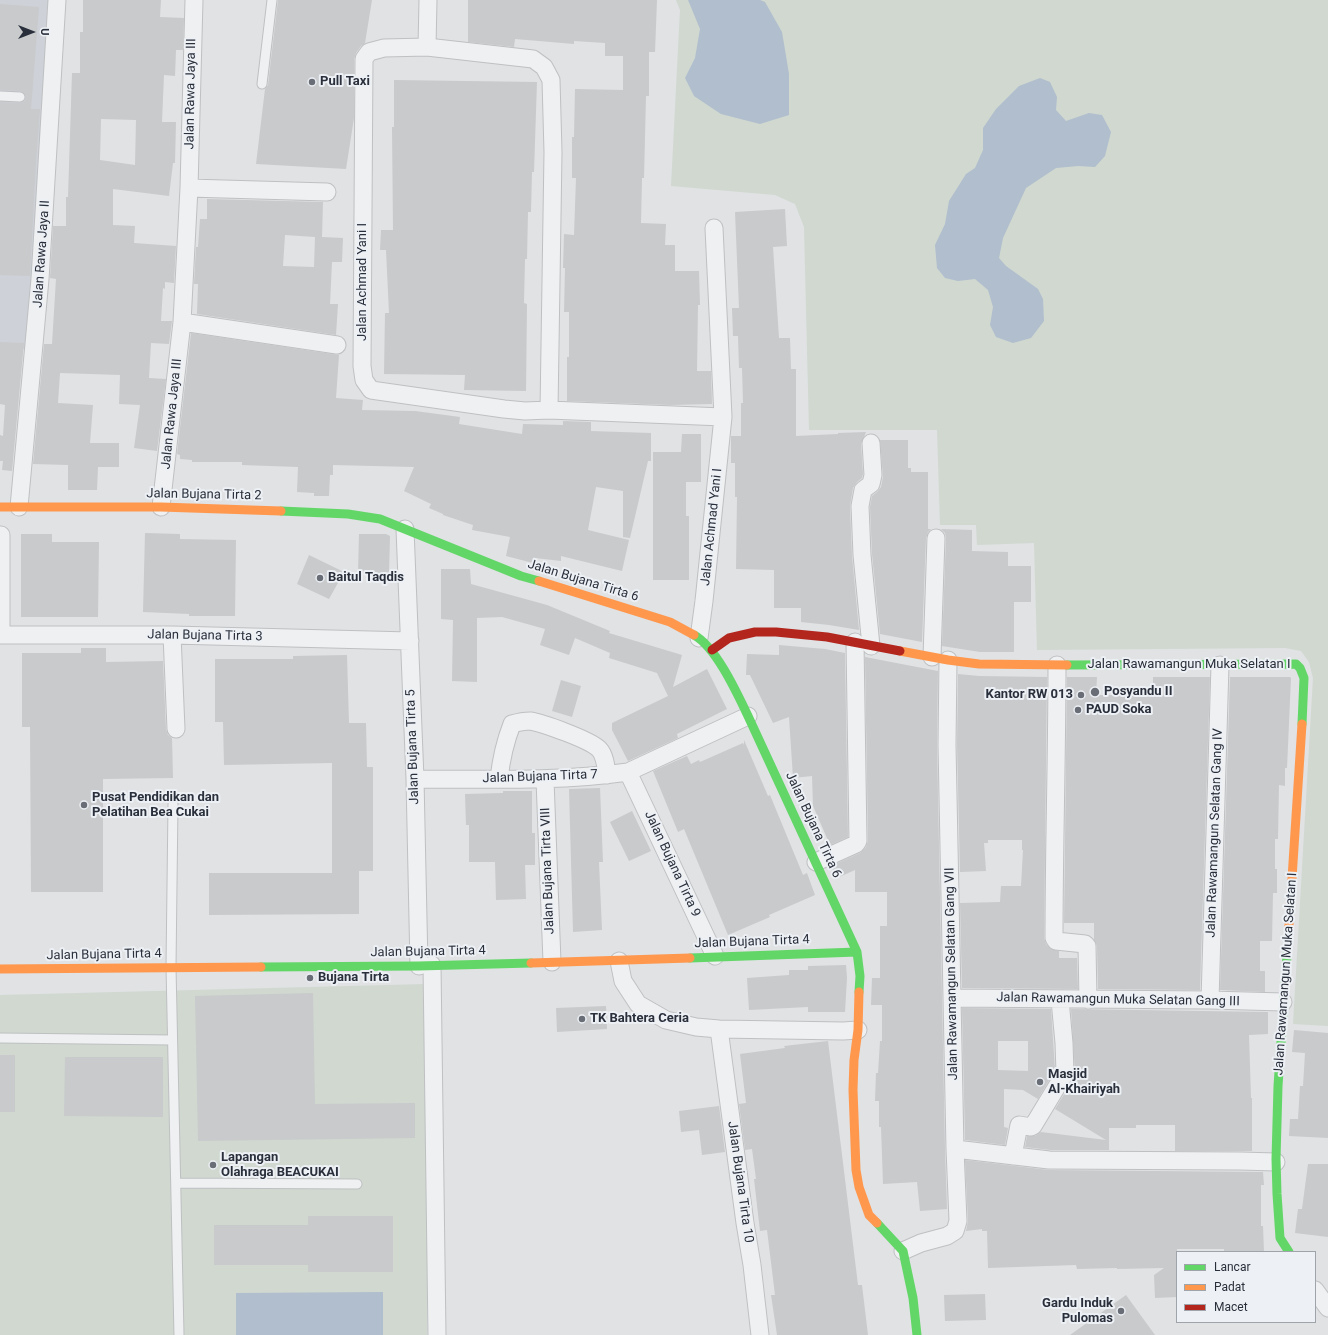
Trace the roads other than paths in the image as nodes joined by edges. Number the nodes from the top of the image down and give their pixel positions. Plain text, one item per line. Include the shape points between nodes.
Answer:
1 (57, 0) edge
2 (194, 0) edge
3 (272, 0) edge
4 (428, 0) edge
5 (427, 47) junction
6 (262, 84) dead end
7 (0, 96) edge
8 (20, 97) dead end
9 (189, 188) junction
10 (327, 192) dead end
11 (714, 228) dead end
12 (182, 322) junction
13 (337, 345) dead end
14 (549, 410) junction
15 (723, 417) junction
16 (871, 443) dead end
17 (161, 506) junction
18 (0, 507) edge
19 (19, 508) junction
20 (405, 529) junction
21 (2, 535) dead end
22 (936, 538) dead end
23 (0, 635) edge
24 (172, 635) junction
25 (699, 638) junction
26 (410, 642) junction
27 (863, 644) junction
28 (712, 650) junction
29 (940, 659) junction
30 (1057, 665) junction
31 (1220, 665) junction
32 (748, 716) junction
33 (176, 729) dead end
34 (628, 772) junction
35 (607, 775) junction
36 (414, 779) junction
37 (499, 779) junction
38 (545, 780) junction
39 (173, 804) dead end
40 (816, 862) junction
41 (857, 952) junction
42 (715, 956) junction
43 (619, 961) junction
44 (552, 962) junction
45 (425, 965) junction
46 (171, 967) junction
47 (0, 969) edge
48 (952, 998) junction
49 (1060, 1000) junction
50 (1088, 1000) junction
51 (1210, 1000) junction
52 (1283, 1002) junction
53 (718, 1029) junction
54 (858, 1030) junction
55 (0, 1038) edge
56 (172, 1040) junction
57 (955, 1149) junction
58 (1013, 1156) junction
59 (1276, 1162) junction
60 (176, 1183) junction
61 (357, 1184) dead end
62 (903, 1251) junction
63 (1288, 1251) edge
64 (1316, 1291) edge
65 (1328, 1308) edge
66 (179, 1335) edge
67 (438, 1335) edge
68 (760, 1335) edge
69 (917, 1335) edge

1 - 19 street, Jalan Rawa Jaya II via 40,279
2 - 9 street, Jalan Rawa Jaya III
3 - 6 lane
4 - 5 street
5 - 14 street, Jalan Achmad Yani I via 533,59 544,67 551,80 553,152
5 - 14 street, Jalan Achmad Yani I via 384,48 369,52 364,59 364,380 371,390 504,409
7 - 8 lane
9 - 10 street
9 - 12 street, Jalan Rawa Jaya III
11 - 15 street, Jalan Achmad Yani I
12 - 13 street
12 - 17 street, Jalan Rawa Jaya III
14 - 15 street, Jalan Achmad Yani I
15 - 25 street, Jalan Achmad Yani I
16 - 27 street via 873,476 871,484 864,490 860,506
17 - 19 street, Jalan Bujana Tirta 2
17 - 20 street, Jalan Bujana Tirta 2 via 368,515
18 - 19 street, Jalan Bujana Tirta 2
20 - 25 street, Jalan Bujana Tirta 6 via 521,576 670,622
20 - 26 street, Jalan Bujana Tirta 5
21 - 23 street
22 - 29 street, Jalan Rawamangun Selatan Gang VII
23 - 24 street, Jalan Bujana Tirta 3
24 - 26 street, Jalan Bujana Tirta 3
24 - 33 street
25 - 28 street, Jalan Bujana Tirta 6
26 - 36 street, Jalan Bujana Tirta 5
27 - 28 street, Jalan Rawamangun Muka Selatan I via 811,635 755,632 729,638
27 - 29 street, Jalan Rawamangun Muka Selatan I
27 - 40 street via 858,841
28 - 32 street, Jalan Bujana Tirta 6
29 - 30 street, Jalan Rawamangun Muka Selatan I via 979,664
29 - 48 street, Jalan Rawamangun Selatan Gang VII via 947,745
30 - 31 street, Jalan Rawamangun Muka Selatan I
30 - 50 street via 1054,938 1056,941 1087,946
31 - 51 street, Jalan Rawamangun Selatan Gang IV
31 - 52 street, Jalan Rawamangun Muka Selatan I via 1296,664 1304,678 1296,840
32 - 34 street, Jalan Bujana Tirta 7
32 - 40 street, Jalan Bujana Tirta 6
34 - 35 street, Jalan Bujana Tirta 7
34 - 42 street, Jalan Bujana Tirta 9
35 - 37 street via 606,763 600,749 591,743 565,732 522,721 512,724 503,751
35 - 38 street, Jalan Bujana Tirta 7
36 - 37 street, Jalan Bujana Tirta 7
36 - 45 street, Jalan Bujana Tirta 5
37 - 38 street, Jalan Bujana Tirta 7
38 - 44 street, Jalan Bujana Tirta VIII
39 - 46 lane
40 - 41 street, Jalan Bujana Tirta 6
41 - 42 street, Jalan Bujana Tirta 4
41 - 54 street, Jalan Bujana Tirta 6 via 860,976
42 - 43 street, Jalan Bujana Tirta 4
43 - 44 street, Jalan Bujana Tirta 4
43 - 53 street via 623,981 638,1004 666,1020
44 - 45 street, Jalan Bujana Tirta 4
45 - 46 street, Jalan Bujana Tirta 4
45 - 67 street, Jalan Bujana Tirta 5
46 - 47 street, Jalan Bujana Tirta 4
46 - 56 lane
48 - 49 street, Jalan Rawamangun Muka Selatan Gang III
48 - 57 street, Jalan Rawamangun Selatan Gang VII
49 - 50 street, Jalan Rawamangun Muka Selatan Gang III
49 - 58 street via 1065,1073 1033,1126 1019,1125
50 - 51 street, Jalan Rawamangun Muka Selatan Gang III
51 - 52 street, Jalan Rawamangun Muka Selatan Gang III
52 - 59 street, Jalan Rawamangun Muka Selatan I
53 - 54 street
53 - 68 street, Jalan Bujana Tirta 10
54 - 62 street, Jalan Bujana Tirta 6 via 853,1090 859,1187 869,1215
55 - 56 lane
56 - 60 lane
57 - 58 street
57 - 62 street, Jalan Rawamangun Selatan Gang VII via 958,1221 955,1231
58 - 59 street via 1049,1160
59 - 63 street, Jalan Rawamangun Muka Selatan I via 1280,1238
60 - 61 lane
60 - 66 lane
62 - 69 street via 913,1298
64 - 65 street

